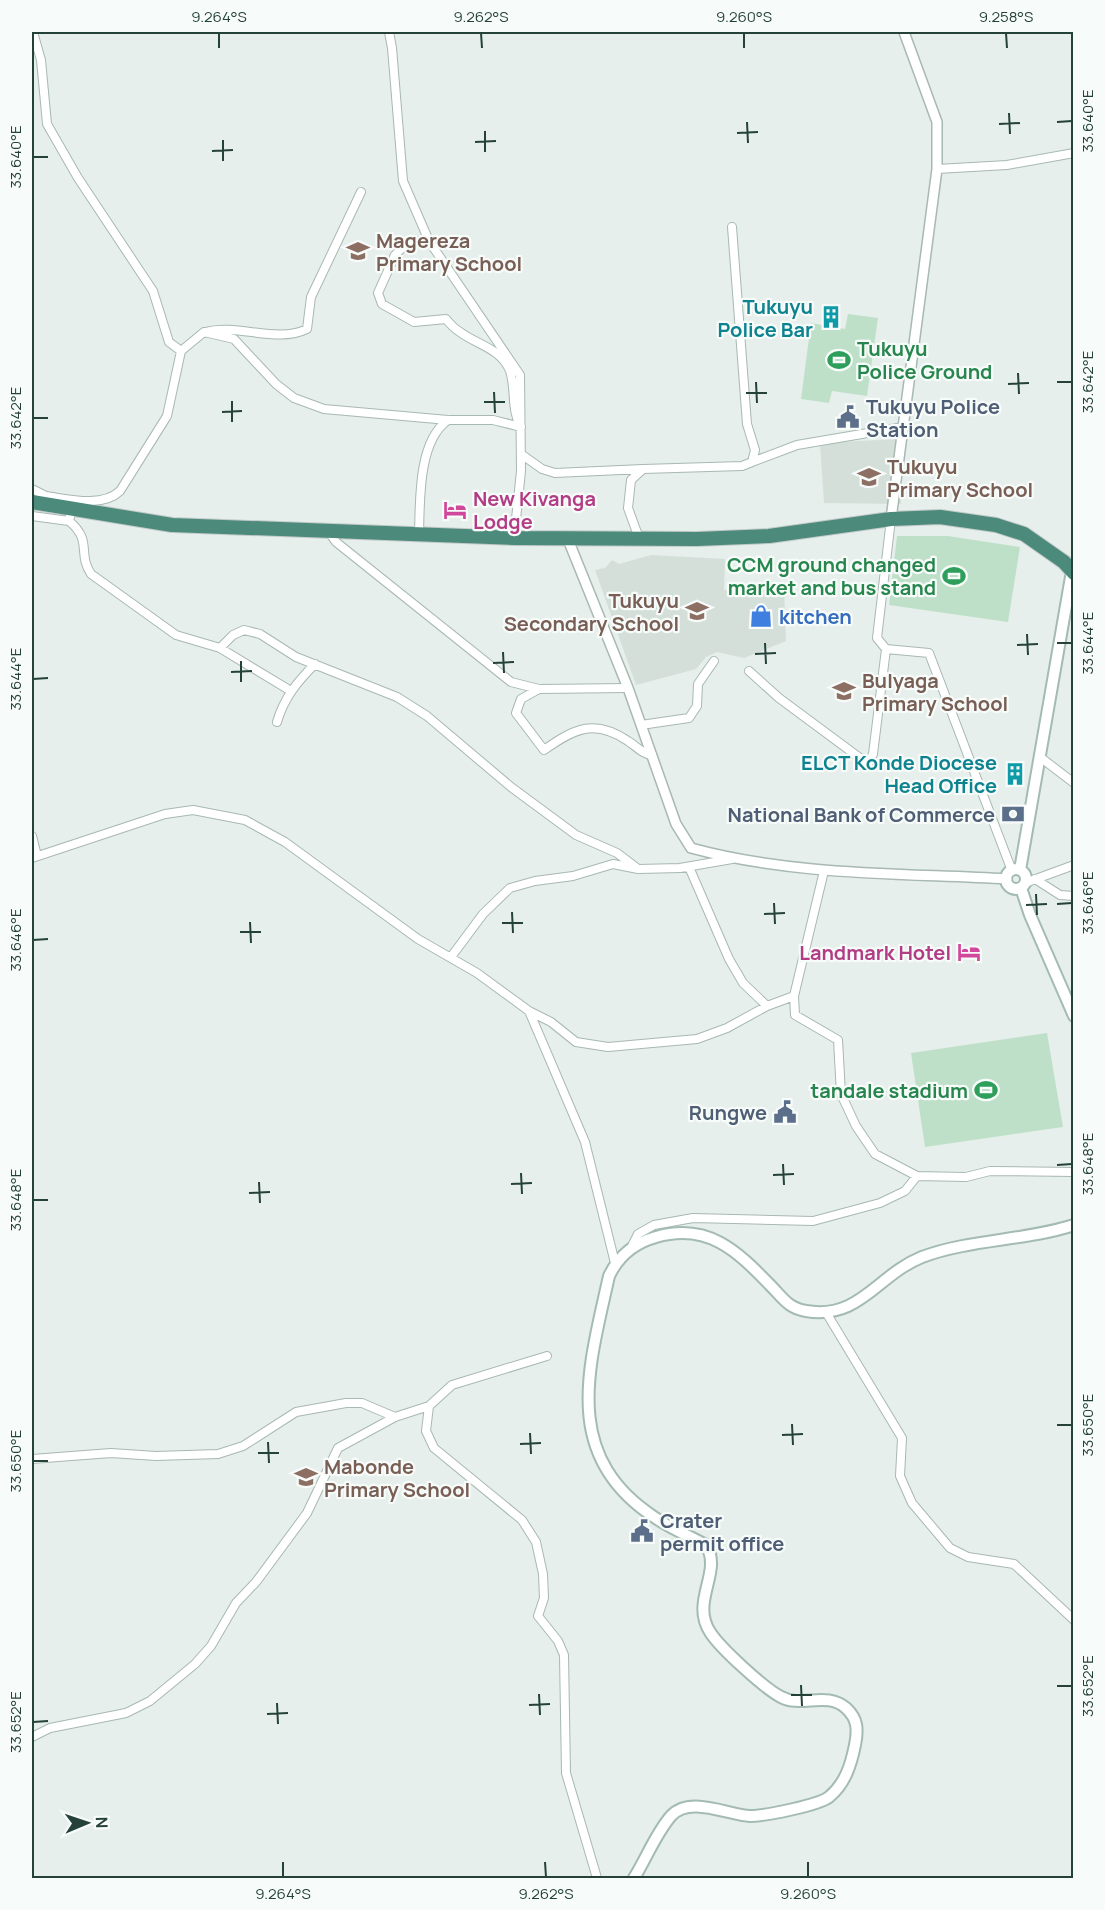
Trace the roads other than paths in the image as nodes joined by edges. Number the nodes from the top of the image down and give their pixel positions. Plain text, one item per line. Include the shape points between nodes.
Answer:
1 (33, 32) edge
2 (389, 32) edge
3 (904, 32) edge
4 (1074, 153) edge
5 (937, 169) junction
6 (362, 192) dead end
7 (732, 227) dead end
8 (429, 241) junction
9 (204, 332) junction
10 (181, 351) junction
11 (448, 420) junction
12 (521, 427) junction
13 (903, 427) junction
14 (521, 453) junction
15 (752, 462) junction
16 (643, 469) junction
17 (32, 489) edge
18 (40, 500) edge
19 (71, 515) junction
20 (32, 516) edge
21 (891, 519) junction
22 (327, 530) junction
23 (419, 534) junction
24 (567, 537) junction
25 (514, 538) junction
26 (639, 538) junction
27 (1073, 572) edge
28 (220, 648) junction
29 (886, 649) junction
30 (714, 661) dead end
31 (315, 664) junction
32 (749, 672) dead end
33 (628, 688) junction
34 (539, 689) junction
35 (291, 691) junction
36 (277, 722) dead end
37 (641, 725) junction
38 (652, 755) junction
39 (1040, 756) junction
40 (1074, 783) edge
41 (32, 836) edge
42 (34, 857) edge
43 (732, 859) junction
44 (1074, 865) edge
45 (689, 867) junction
46 (638, 869) junction
47 (824, 871) junction
48 (1013, 873) junction
49 (1027, 883) junction
50 (1074, 896) edge
51 (451, 957) junction
52 (794, 996) junction
53 (768, 1006) junction
54 (529, 1011) junction
55 (1074, 1016) edge
56 (1074, 1172) edge
57 (917, 1176) junction
58 (1074, 1224) edge
59 (632, 1246) junction
60 (615, 1263) junction
61 (827, 1314) junction
62 (547, 1356) dead end
63 (429, 1406) junction
64 (395, 1418) junction
65 (32, 1459) edge
66 (1074, 1620) edge
67 (32, 1737) edge
68 (597, 1878) edge
69 (634, 1878) edge

1 - 10 street via 41,60 47,124 153,291 169,342
2 - 8 street via 404,181
3 - 5 street via 938,122
4 - 5 street via 1007,165
5 - 13 street
6 - 9 street via 312,297 307,328 293,335 221,328
7 - 15 street via 746,413 755,450
8 - 12 street via 520,375
8 - 12 street via 409,241 395,255 378,293 382,304 414,322 446,320 494,350 509,369 515,417
9 - 10 street
9 - 11 street via 234,339 294,398 324,408
10 - 18 street via 167,416 120,491 112,499
11 - 12 street via 493,420
11 - 23 street via 433,435 421,483
12 - 14 street
13 - 15 street via 797,445
13 - 21 street
14 - 16 street via 542,469 555,472
14 - 25 street
15 - 16 street via 742,466
16 - 26 street via 631,480 628,508
17 - 18 street
18 - 19 highway
19 - 20 street
19 - 22 highway via 172,525
19 - 28 street via 85,541 84,564 91,574 176,635
21 - 26 highway via 769,536
21 - 27 highway via 940,517 996,525 1024,534
21 - 29 street via 877,638
22 - 23 highway
22 - 34 street via 336,542 511,682
23 - 25 highway
24 - 25 highway
24 - 26 highway
24 - 33 street
27 - 39 main road
28 - 31 street via 244,630 260,634
28 - 35 street
29 - 32 street via 873,754 868,764
29 - 48 street via 929,652
30 - 37 street via 699,684 697,706 689,718
31 - 35 street
31 - 46 street via 397,697 427,716 511,787 576,835 617,853
33 - 34 street
33 - 37 street
34 - 38 street via 521,699 516,713 544,750 572,730 601,728
35 - 36 street via 282,703
37 - 38 street
38 - 43 street via 676,824 691,848
39 - 40 street
39 - 48 main road
41 - 42 street
42 - 51 street via 165,814 193,810 245,820 285,842 418,939
43 - 45 street
43 - 47 street
44 - 49 street
45 - 46 street
45 - 53 street via 742,983
46 - 51 street via 613,864 510,888 483,914
47 - 48 street
47 - 52 street
48 - 49 main road via 1024,874
48 - 49 main road via 1013,888
49 - 50 street
49 - 55 main road via 1030,915
51 - 54 street
52 - 53 street
52 - 57 street via 795,1015 838,1040 841,1094 875,1154
53 - 54 street via 697,1039 608,1047 576,1042
54 - 60 street via 585,1142
56 - 57 street via 990,1171 966,1177
57 - 59 street via 905,1191 880,1203 813,1221 693,1218 654,1225 638,1234
58 - 61 main road via 1050,1233 923,1257 844,1310
59 - 60 main road
59 - 61 main road via 673,1233 696,1233 722,1243 743,1258 793,1308
60 - 69 main road via 588,1370 590,1422 597,1451 614,1482 653,1517 706,1545 712,1554 702,1601 711,1633 783,1699 840,1703 855,1716 858,1734 844,1782 823,1802 754,1816 687,1807 672,1814
61 - 66 street via 902,1438 900,1476 912,1503 950,1548 968,1557 1014,1564
62 - 63 street via 452,1385
63 - 64 street
63 - 68 street via 426,1431 434,1448 522,1520 536,1542 544,1598 538,1616 564,1655 566,1773
64 - 65 street via 362,1403 346,1403 296,1412 243,1446 218,1454 111,1453
64 - 67 street via 338,1448 308,1513 236,1603 211,1646 195,1664 150,1701 126,1713 50,1728

